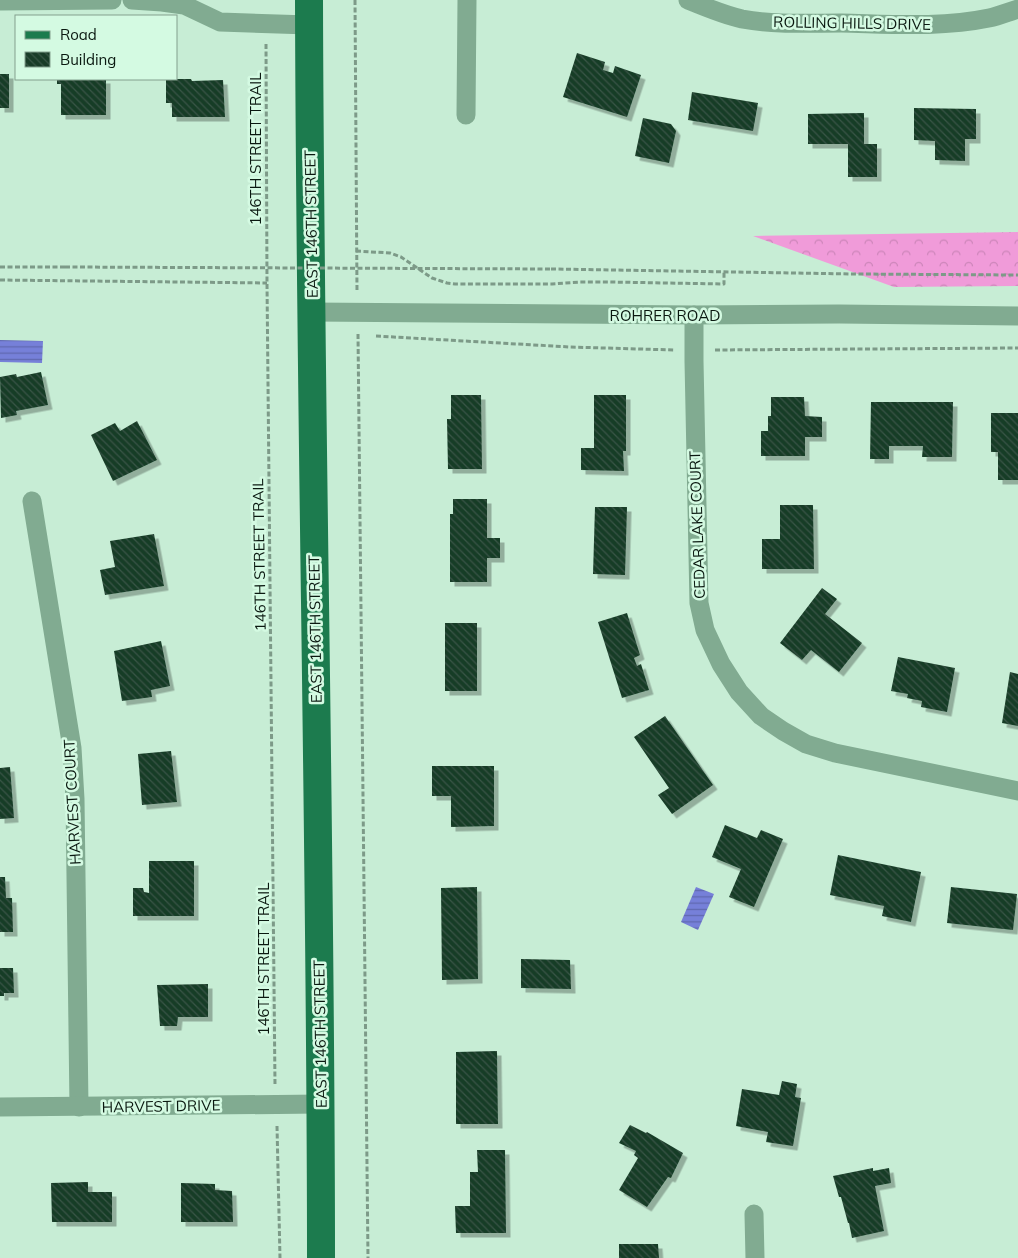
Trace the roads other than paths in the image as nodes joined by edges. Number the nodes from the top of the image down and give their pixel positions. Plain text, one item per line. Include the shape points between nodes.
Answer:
1 (112, 0) edge
2 (132, 0) edge
3 (204, 0) edge
4 (467, 0) edge
5 (688, 0) edge
6 (0, 1) edge
7 (184, 5) junction
8 (1018, 9) edge
9 (309, 13) edge
10 (466, 115) dead end
11 (312, 312) junction
12 (694, 315) junction
13 (1018, 316) edge
14 (32, 501) dead end
15 (1018, 791) edge
16 (321, 1104) junction
17 (79, 1106) junction
18 (0, 1107) edge
19 (754, 1214) dead end
20 (321, 1258) edge
21 (755, 1258) edge

1 - 6 street
2 - 7 street
3 - 7 street
4 - 10 street
5 - 8 street, ROLLING HILLS DRIVE via 742,19 793,23 940,24 979,20
7 - 9 street via 220,22
9 - 11 main road, EAST 146TH STREET
11 - 12 street, ROHRER ROAD
11 - 16 main road, EAST 146TH STREET
12 - 13 street, ROHRER ROAD
12 - 15 street, CEDAR LAKE COURT via 698,603 705,630 739,692 761,716 806,744 835,753
14 - 17 street, HARVEST COURT via 72,748
16 - 17 street, HARVEST DRIVE
16 - 20 main road, EAST 146TH STREET
17 - 18 street, HARVEST DRIVE
19 - 21 street

